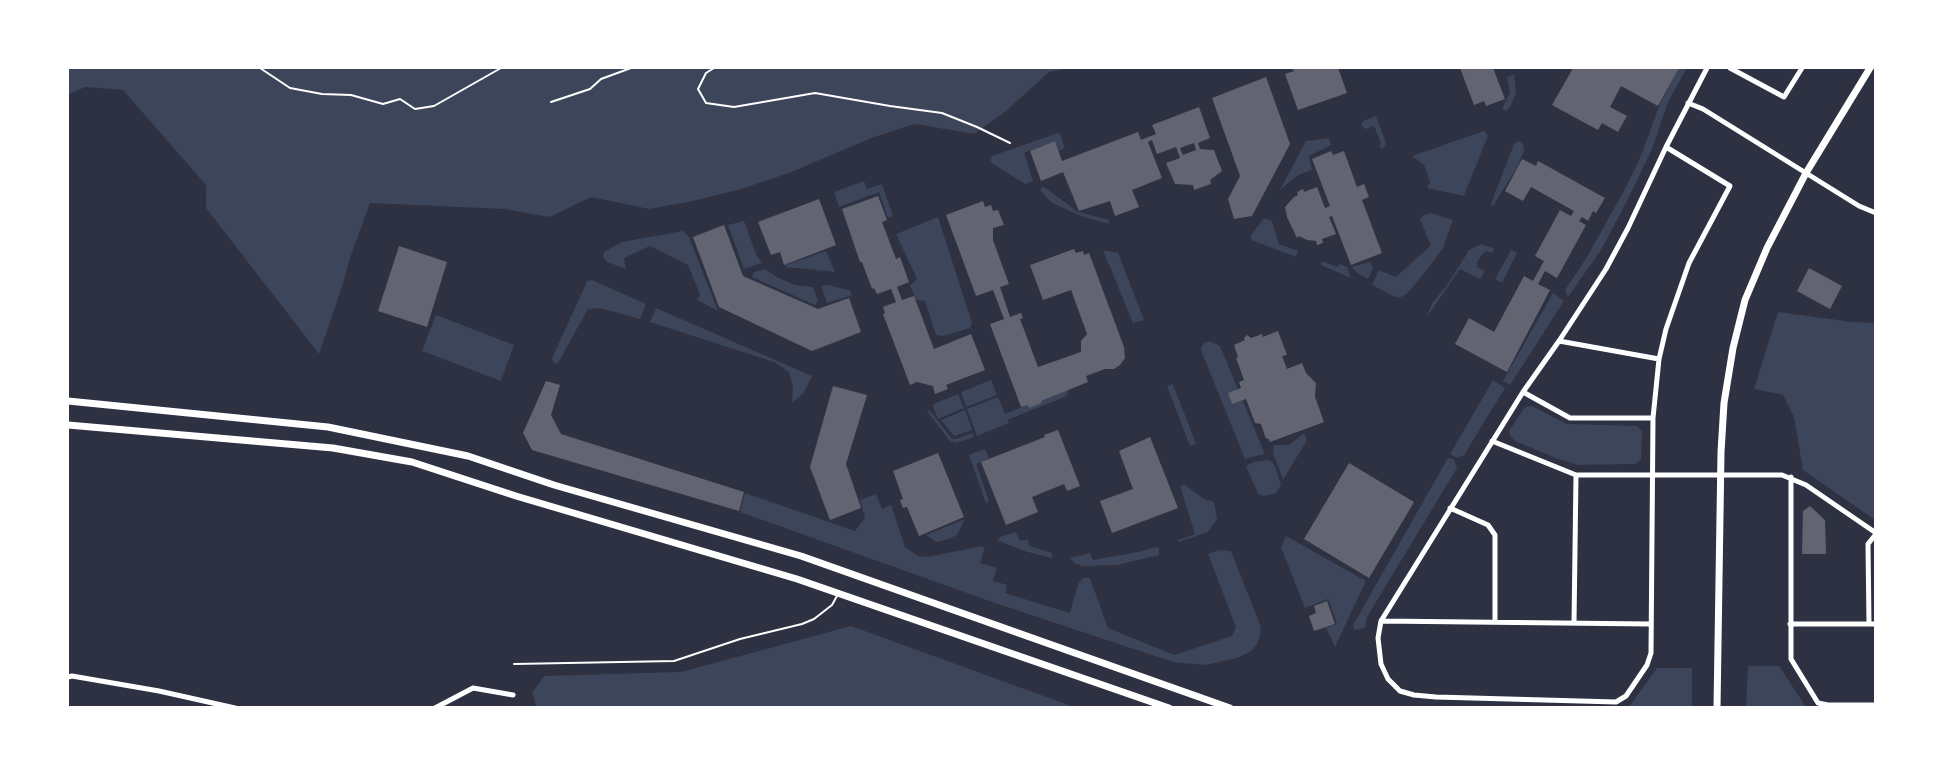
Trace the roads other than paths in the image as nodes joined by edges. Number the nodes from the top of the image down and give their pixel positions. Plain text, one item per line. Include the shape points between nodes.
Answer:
1 (1707, 68) edge
2 (1731, 68) edge
3 (1802, 68) edge
4 (1869, 68) edge
5 (1688, 103) junction
6 (1666, 147) junction
7 (1806, 173) junction
8 (1875, 213) edge
9 (1560, 341) junction
10 (1659, 359) junction
11 (1522, 392) junction
12 (68, 401) edge
13 (1653, 418) junction
14 (68, 425) edge
15 (1492, 441) junction
16 (1721, 474) junction
17 (1576, 476) junction
18 (1651, 476) junction
19 (1791, 477) junction
20 (1450, 508) junction
21 (1875, 533) edge
22 (838, 594) junction
23 (1381, 621) junction
24 (1495, 621) junction
25 (1574, 623) junction
26 (1650, 624) junction
27 (1790, 624) junction
28 (1872, 624) edge
29 (514, 664) dead end
30 (70, 676) edge
31 (68, 684) edge
32 (513, 695) dead end
33 (1875, 705) edge
34 (235, 708) edge
35 (435, 708) edge
36 (1169, 708) edge
37 (1230, 708) edge
38 (1717, 708) edge

1 - 5 street
2 - 3 street via 1784,97
4 - 7 street
5 - 6 street
5 - 7 street
6 - 9 street via 1628,228
6 - 10 street via 1730,186 1689,263
7 - 8 street
7 - 16 street via 1745,300 1724,403
9 - 10 street
9 - 11 street
10 - 13 street
11 - 13 street via 1570,418
11 - 15 street
12 - 37 street via 328,427 468,456 554,485 801,556
13 - 18 street
14 - 22 street via 333,448 412,462
15 - 17 street
15 - 20 street
16 - 18 street
16 - 19 street
16 - 38 street
17 - 18 street
17 - 25 street
18 - 26 street
19 - 21 street
19 - 27 street
20 - 23 street
20 - 24 street via 1488,525 1495,535
21 - 28 street via 1868,544
22 - 29 lane via 832,605 802,624 674,661
22 - 36 street
23 - 24 street
23 - 26 street via 1380,664 1400,691 1436,697 1616,702 1626,696 1647,665 1651,653
24 - 25 street
25 - 26 street
27 - 28 street
27 - 33 street via 1791,659 1818,703
30 - 31 street
30 - 34 street
32 - 35 street via 473,688

